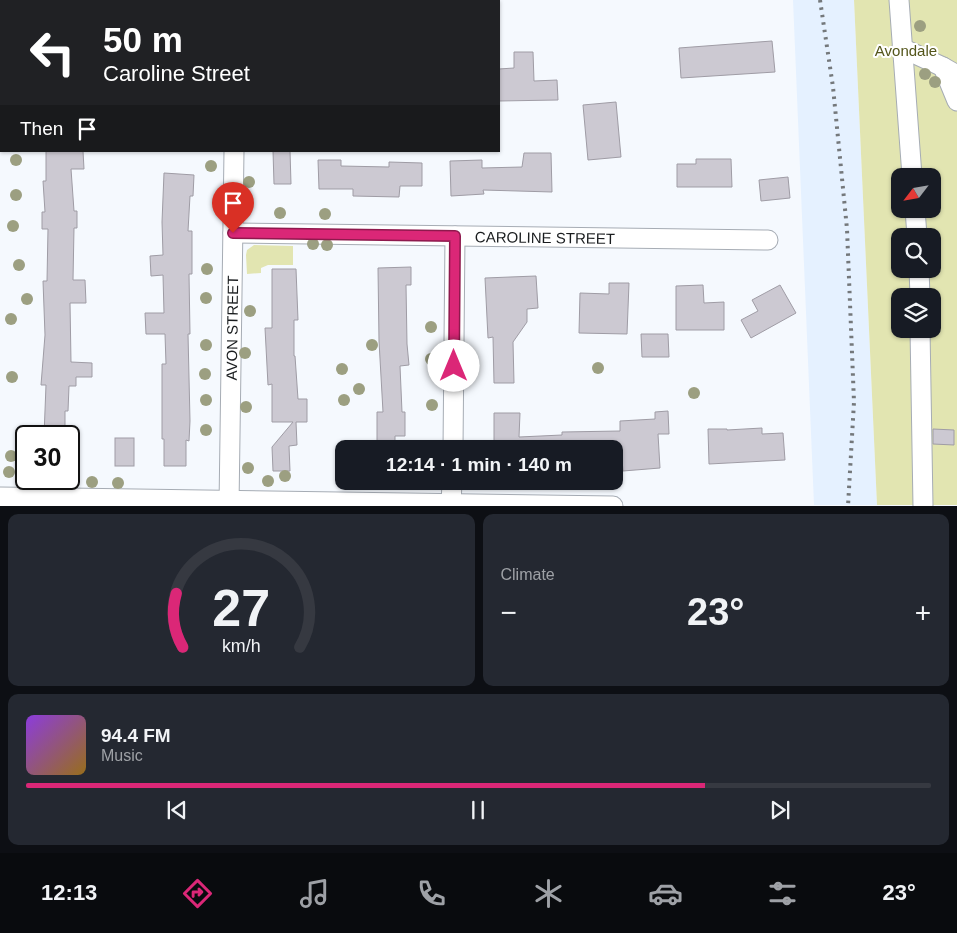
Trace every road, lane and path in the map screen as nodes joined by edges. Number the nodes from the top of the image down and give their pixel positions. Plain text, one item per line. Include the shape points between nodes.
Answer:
1 (899, 0) edge
2 (902, 48) junction
3 (950, 71) edge
4 (957, 101) edge
5 (234, 152) edge
6 (911, 168) edge
7 (233, 233) junction
8 (455, 236) junction
9 (768, 240) dead end
10 (920, 338) edge
11 (453, 440) edge
12 (452, 490) edge
13 (0, 497) edge
14 (229, 504) edge
15 (452, 505) edge
16 (613, 506) edge
17 (923, 506) edge

1 - 2 street
2 - 3 street
2 - 6 street
3 - 4 street
5 - 7 street, AVON STREET
7 - 8 street, CAROLINE STREET
7 - 14 street, AVON STREET
8 - 9 street, CAROLINE STREET
8 - 11 street
10 - 17 street
12 - 15 street
13 - 14 street
14 - 15 street
15 - 16 street

